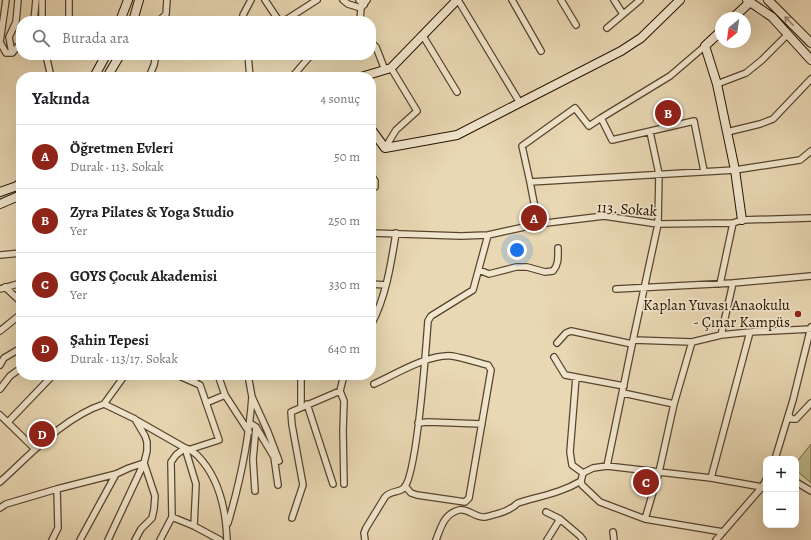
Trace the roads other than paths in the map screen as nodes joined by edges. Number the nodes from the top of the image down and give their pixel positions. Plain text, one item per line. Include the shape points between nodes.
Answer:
1 (0, 0) edge
2 (5, 0) edge
3 (18, 0) edge
4 (36, 0) edge
5 (42, 0) edge
6 (68, 0) edge
7 (128, 0) edge
8 (139, 0) edge
9 (167, 0) edge
10 (251, 0) edge
11 (265, 0) edge
12 (317, 0) edge
13 (343, 0) edge
14 (359, 0) edge
15 (457, 0) edge
16 (512, 0) edge
17 (561, 0) edge
18 (614, 0) edge
19 (640, 0) edge
20 (680, 0) edge
21 (768, 0) edge
22 (749, 1) edge
23 (364, 4) edge
24 (739, 12) edge
25 (623, 14) junction
26 (17, 16) edge
27 (34, 16) edge
28 (42, 16) edge
29 (68, 16) edge
30 (122, 16) edge
31 (134, 16) edge
32 (164, 16) edge
33 (243, 16) edge
34 (276, 16) edge
35 (297, 16) edge
36 (361, 16) edge
37 (16, 22) edge
38 (576, 25) dead end
39 (607, 28) dead end
40 (788, 34) junction
41 (423, 36) junction
42 (715, 37) edge
43 (0, 42) edge
44 (811, 43) edge
45 (705, 46) junction
46 (376, 47) edge
47 (16, 49) edge
48 (541, 51) dead end
49 (12, 53) junction
50 (47, 60) edge
51 (103, 60) edge
52 (117, 60) edge
53 (155, 60) edge
54 (248, 60) edge
55 (307, 60) edge
56 (811, 60) edge
57 (388, 69) junction
58 (49, 72) edge
59 (97, 72) edge
60 (110, 72) edge
61 (151, 72) edge
62 (250, 72) edge
63 (298, 72) edge
64 (376, 73) edge
65 (811, 79) edge
66 (717, 84) junction
67 (457, 92) dead end
68 (520, 103) junction
69 (601, 118) junction
70 (650, 132) junction
71 (727, 132) junction
72 (376, 136) edge
73 (385, 148) junction
74 (811, 151) edge
75 (735, 170) junction
76 (704, 171) junction
77 (659, 174) junction
78 (530, 182) junction
79 (16, 186) edge
80 (0, 192) edge
81 (16, 197) edge
82 (0, 204) edge
83 (811, 218) edge
84 (742, 220) junction
85 (733, 223) junction
86 (538, 224) junction
87 (658, 224) junction
88 (376, 233) edge
89 (396, 233) junction
90 (488, 235) junction
91 (558, 248) dead end
92 (16, 253) edge
93 (0, 255) edge
94 (479, 270) junction
95 (811, 276) edge
96 (733, 283) junction
97 (16, 284) edge
98 (720, 284) junction
99 (376, 285) edge
100 (386, 286) junction
101 (3, 288) edge
102 (645, 288) junction
103 (616, 289) dead end
104 (16, 298) edge
105 (376, 315) edge
106 (16, 318) edge
107 (811, 328) edge
108 (0, 332) edge
109 (750, 332) junction
110 (721, 335) junction
111 (633, 342) junction
112 (692, 342) junction
113 (557, 343) dead end
114 (16, 351) edge
115 (554, 357) dead end
116 (424, 361) junction
117 (0, 365) edge
118 (16, 372) edge
119 (576, 377) junction
120 (48, 380) edge
121 (121, 380) edge
122 (220, 380) edge
123 (249, 380) edge
124 (302, 380) edge
125 (343, 380) edge
126 (191, 381) edge
127 (374, 384) dead end
128 (0, 389) edge
129 (623, 389) junction
130 (340, 391) junction
131 (225, 395) junction
132 (252, 397) junction
133 (206, 403) junction
134 (811, 403) edge
135 (104, 404) junction
136 (674, 404) junction
137 (304, 405) junction
138 (0, 415) edge
139 (789, 415) junction
140 (135, 419) junction
141 (8, 422) junction
142 (250, 423) junction
143 (418, 423) junction
144 (482, 424) junction
145 (256, 426) junction
146 (248, 432) junction
147 (35, 449) junction
148 (188, 449) junction
149 (776, 456) edge
150 (279, 461) dead end
151 (144, 464) junction
152 (607, 466) junction
153 (659, 472) junction
154 (583, 473) junction
155 (116, 474) junction
156 (711, 478) junction
157 (581, 481) junction
158 (0, 482) edge
159 (334, 484) dead end
160 (344, 484) dead end
161 (799, 484) edge
162 (278, 485) dead end
163 (405, 486) junction
164 (762, 487) joint
165 (57, 489) junction
166 (811, 490) edge
167 (255, 491) dead end
168 (0, 508) edge
169 (546, 512) dead end
170 (172, 517) junction
171 (292, 518) dead end
172 (560, 519) junction
173 (645, 519) junction
174 (194, 526) junction
175 (227, 527) junction
176 (612, 532) dead end
177 (723, 532) junction
178 (52, 540) edge
179 (80, 540) edge
180 (108, 540) edge
181 (136, 540) edge
182 (160, 540) edge
183 (220, 540) edge
184 (227, 540) edge
185 (365, 540) edge
186 (436, 540) edge
187 (546, 540) edge
188 (583, 540) edge
189 (614, 540) edge
190 (716, 540) edge

1 - 2 street
2 - 43 street
3 - 26 street
4 - 27 street
5 - 28 street
6 - 29 street
7 - 30 street
8 - 31 street
9 - 32 street
10 - 33 street
11 - 34 street
12 - 35 street
13 - 23 street via 348,4
14 - 23 street
15 - 41 street
15 - 68 street
16 - 48 street
17 - 38 street
18 - 25 street
19 - 25 street
20 - 68 street via 641,38 621,52
44 -> 21 street
22 - 24 street
22 - 40 street via 772,17
23 - 36 street
25 - 39 street
37 - 49 street via 9,37
40 - 56 street
40 - 66 street via 746,73
41 - 57 street
41 - 67 street
42 - 45 street
43 - 49 street via 6,53
45 - 66 street
45 - 69 street via 670,76
46 - 57 street
47 - 49 street
50 - 58 street
51 - 59 street
52 - 60 street
53 - 61 street
54 - 62 street
55 - 63 street
57 - 64 street
57 - 73 street via 417,111 396,130
65 - 71 street via 773,118
66 - 71 street
68 - 73 street via 457,135
69 - 70 street via 612,140
69 - 78 street via 589,126 576,108 522,146
70 - 76 street via 694,121
70 - 77 street
71 - 75 street
72 - 73 street
74 - 75 street via 800,160
75 - 76 street
75 - 84 street
76 - 77 street
77 - 78 street
77 - 87 street
78 - 86 street
79 - 80 street
81 - 82 street
83 - 84 street, 113. Sokak
84 - 85 street, 113. Sokak
85 - 87 street, 113. Sokak
85 - 98 street
86 - 87 street, 113. Sokak via 604,216
86 - 90 street, 113. Sokak
87 - 102 street
88 - 89 street, 113. Sokak
89 - 90 street, 113. Sokak
89 - 100 street
90 - 94 street
91 - 94 street via 557,267 553,271 545,272 527,267 507,268 489,274
92 - 93 street
94 - 116 street via 473,290 431,316 428,322
95 - 96 street
96 - 98 street
96 - 110 street
97 - 101 street
98 - 102 street
99 - 100 street
100 - 105 street
101 - 104 street
102 - 103 street
102 - 111 street
106 - 108 street
107 - 109 street
107 - 139 street
109 - 110 street
109 - 156 street
110 - 112 street
111 - 112 street
111 - 113 street via 571,331
111 - 129 street
112 - 136 street
114 - 117 street via 4,358
115 - 119 street via 565,375
116 - 127 street
116 - 143 street
116 - 144 street via 452,356 488,364 491,370
118 - 128 street
119 - 129 street
119 - 154 street via 570,452 572,465
120 - 141 street
121 - 135 street
122 - 131 street
123 - 132 street
124 - 137 street
125 - 130 street
126 - 133 street via 200,385
129 - 136 street
129 - 152 street
130 - 137 street
130 - 160 street via 344,401
131 - 133 street
131 - 146 street
132 - 142 street
132 - 150 street
133 - 148 street via 219,440
134 - 139 street via 796,419 791,419
135 - 140 street
135 - 147 street via 70,421
136 - 153 street
137 - 159 street
137 - 171 street via 291,412 303,485
138 - 141 street
139 - 149 street
140 - 148 street
140 - 151 street via 147,442
141 - 147 street
142 - 145 street
142 - 146 street
143 - 144 street
143 - 163 street via 411,469
144 - 163 street via 469,498 465,502 417,495
145 - 162 street via 274,457
145 - 167 street via 253,459
146 - 175 street via 240,481
147 - 158 street
148 - 170 street via 176,455 171,462
148 - 174 street via 196,484
148 - 175 street via 205,464 216,483
151 - 155 street
151 - 180 street
151 - 181 street via 155,496 154,509 152,518 141,529
152 - 153 street
152 - 154 street
153 - 156 street
153 - 173 street
154 - 157 street
155 - 165 street
155 - 179 street
156 - 164 street
157 - 173 street via 600,502
157 - 186 street via 560,492 516,504 510,509 484,517 459,510 444,520
161 - 166 street
163 - 185 street via 385,497 366,528
164 - 177 street
165 - 168 street
165 - 178 street via 58,528
169 - 172 street
170 - 174 street
170 - 182 street
172 - 187 street
172 - 188 street
173 - 177 street
174 - 183 street
175 - 184 street
176 - 189 street
177 - 190 street

